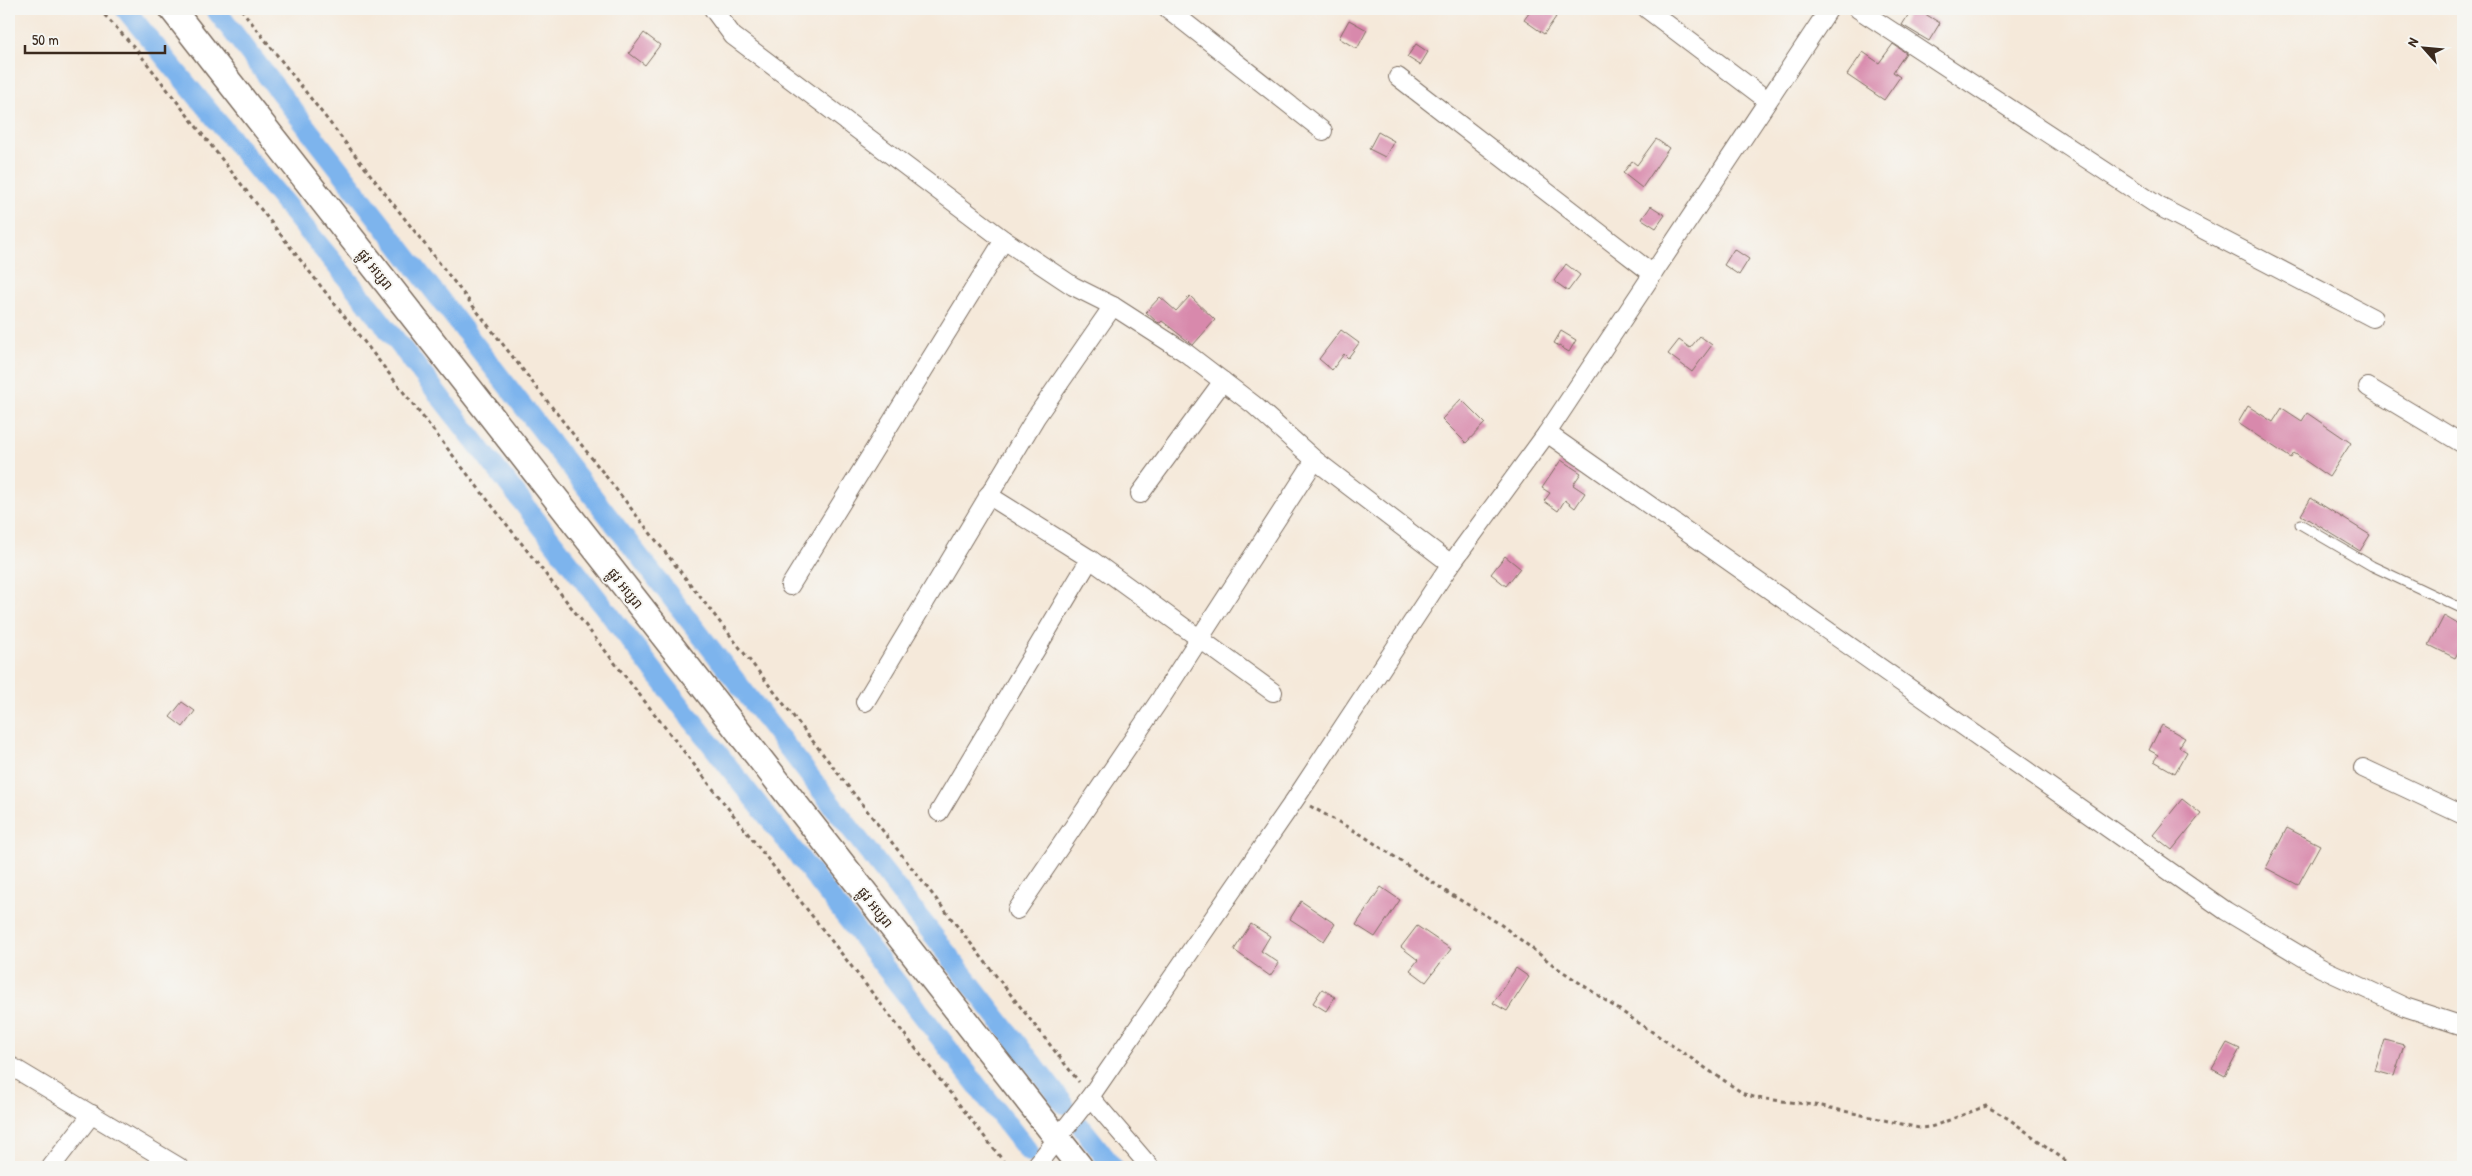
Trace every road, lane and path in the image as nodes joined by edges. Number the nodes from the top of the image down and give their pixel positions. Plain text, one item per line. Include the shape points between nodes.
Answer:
1 (99, 9) edge
2 (172, 9) edge
3 (241, 9) edge
4 (712, 9) edge
5 (1168, 9) edge
6 (1647, 9) edge
7 (1829, 9) edge
8 (1858, 9) edge
9 (1398, 77) dead end
10 (1767, 100) junction
11 (1323, 131) dead end
12 (1004, 240) junction
13 (1653, 274) junction
14 (1113, 306) junction
15 (2373, 318) dead end
16 (1223, 380) junction
17 (2368, 387) dead end
18 (1546, 433) junction
19 (2463, 444) edge
20 (1315, 460) junction
21 (1140, 494) dead end
22 (988, 495) junction
23 (2300, 524) dead end
24 (1090, 559) junction
25 (1451, 564) junction
26 (790, 586) dead end
27 (2463, 609) edge
28 (1200, 638) junction
29 (1272, 692) dead end
30 (866, 702) dead end
31 (2363, 768) dead end
32 (1296, 798) junction
33 (939, 812) dead end
34 (2463, 815) edge
35 (1017, 910) dead end
36 (2463, 1026) edge
37 (9, 1065) edge
38 (1090, 1096) junction
39 (92, 1114) junction
40 (1058, 1139) junction
41 (51, 1167) edge
42 (179, 1167) edge
43 (1008, 1167) edge
44 (1035, 1167) edge
45 (1080, 1167) edge
46 (1150, 1167) edge
47 (2074, 1167) edge

1 - 43 path via 135,48
2 - 40 street, ផ្លូវ អប្សរា
3 - 38 path
4 - 12 street via 733,36
5 - 11 street
6 - 10 street
7 - 10 street
8 - 15 street via 2160,207
9 - 13 street
10 - 13 street
12 - 14 street via 1073,286
12 - 26 street
13 - 18 street
14 - 16 street
14 - 22 street
16 - 20 street
16 - 21 street
17 - 19 street
18 - 25 street
18 - 36 street via 2226,912 2321,968 2405,1007
20 - 25 street
20 - 28 street
22 - 24 street
22 - 30 street
23 - 27 lane via 2372,566
24 - 28 street
24 - 33 street
25 - 32 street
28 - 29 street
28 - 35 street
31 - 34 street
32 - 38 street
32 - 47 path via 1362,835 1500,924 1556,967 1744,1094 1822,1106 1919,1128 1931,1127 1986,1106
37 - 39 street
38 - 40 street
38 - 46 street
39 - 41 street
39 - 42 street
40 - 44 street
40 - 45 street, ផ្លូវ អប្សរា

